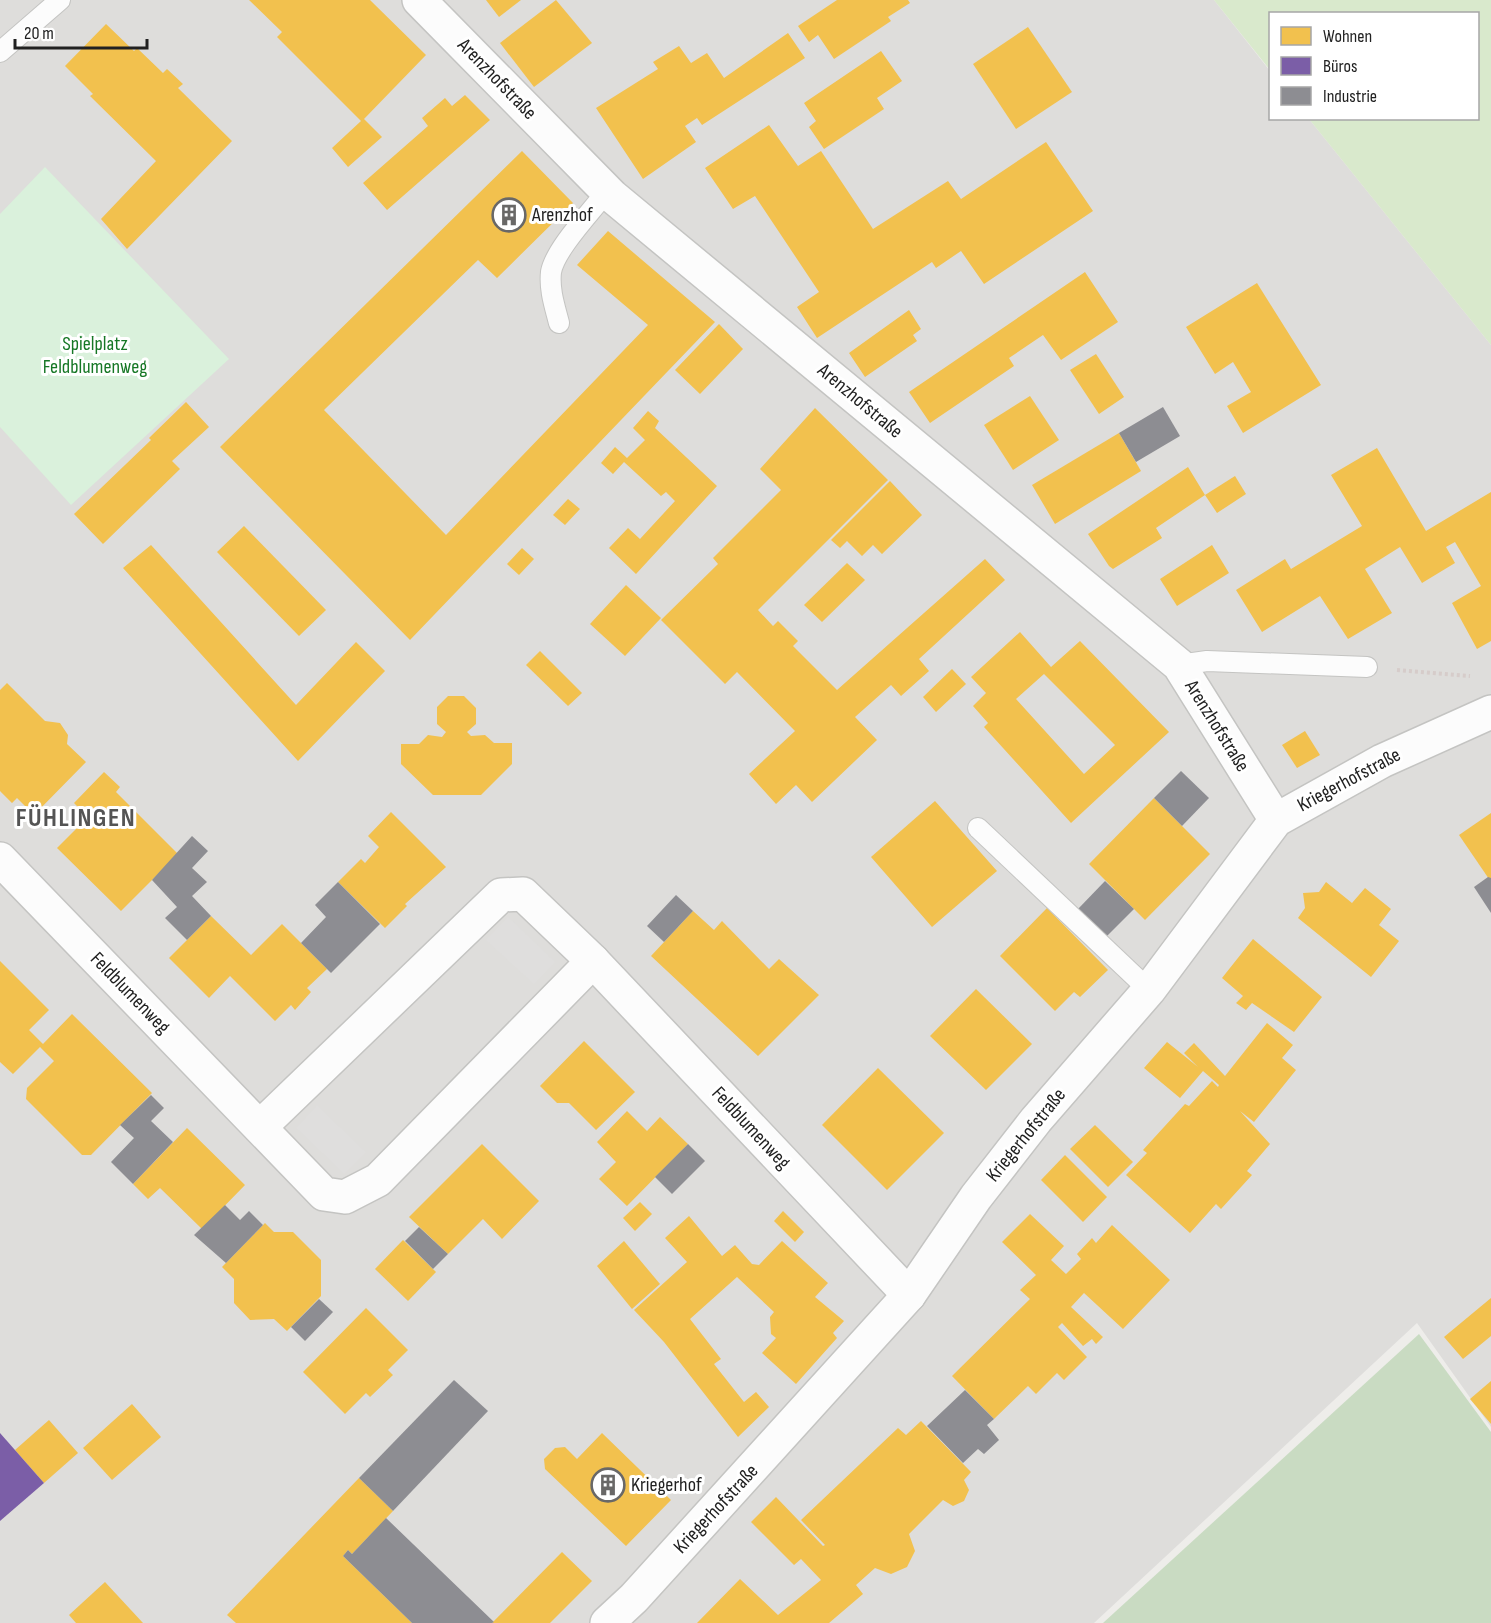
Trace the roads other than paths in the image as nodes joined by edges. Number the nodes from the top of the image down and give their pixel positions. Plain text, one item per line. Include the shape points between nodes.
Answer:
1 (60, 0) edge
2 (419, 0) edge
3 (0, 52) edge
4 (607, 191) junction
5 (559, 323) dead end
6 (1179, 665) junction
7 (1366, 667) road end
8 (1491, 712) edge
9 (1276, 820) junction
10 (978, 828) dead end
11 (0, 859) edge
12 (593, 961) junction
13 (1149, 990) junction
14 (260, 1127) junction
15 (909, 1295) junction
16 (608, 1623) edge

1 - 3 lane
2 - 4 street, Arenzhofstraße
4 - 5 lane via 551,271 551,293
4 - 6 street, Arenzhofstraße
6 - 7 lane via 1207,661
6 - 9 street, Arenzhofstraße
8 - 9 street, Kriegerhofstraße via 1382,761
9 - 13 street, Kriegerhofstraße
10 - 13 lane
11 - 14 street, Feldblumenweg
12 - 14 street, Feldblumenweg via 523,894 501,895
12 - 14 street, Feldblumenweg via 378,1179 345,1197 324,1194
12 - 15 street, Feldblumenweg
13 - 15 street, Kriegerhofstraße via 1029,1128
15 - 16 street, Kriegerhofstraße

